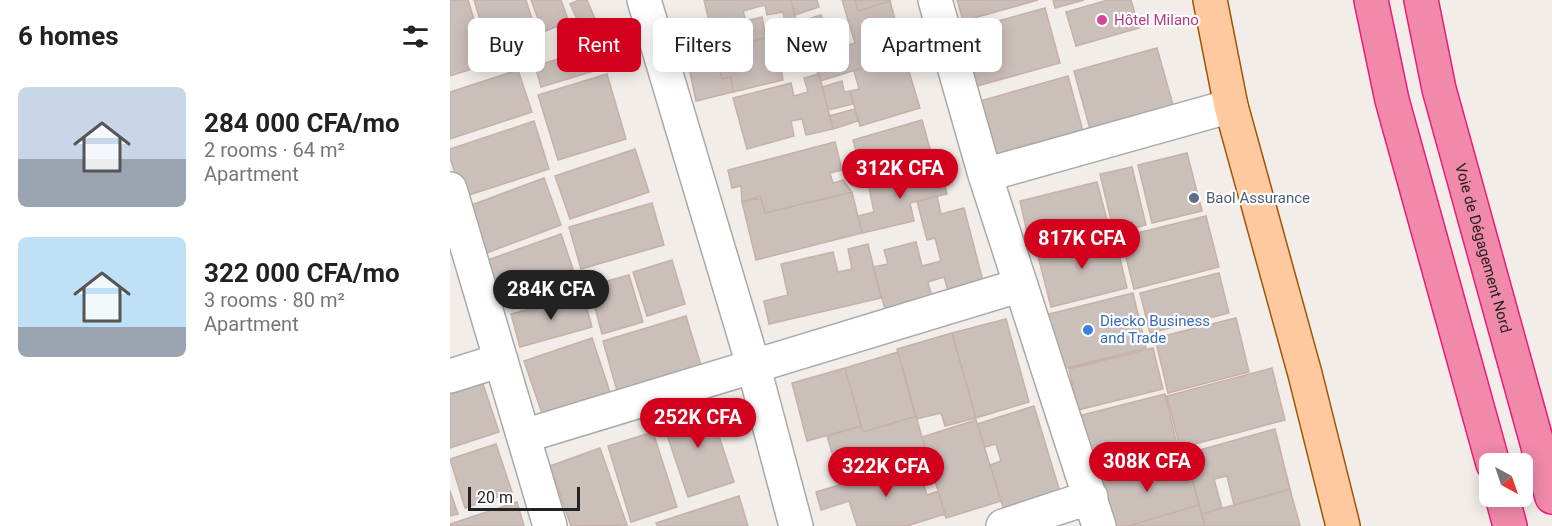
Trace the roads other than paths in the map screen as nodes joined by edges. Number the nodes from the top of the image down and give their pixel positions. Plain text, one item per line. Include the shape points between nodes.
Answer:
1 (644, 0) edge
2 (935, 0) edge
3 (1371, 0) edge
4 (1421, 0) edge
5 (1210, 1) edge
6 (1231, 106) junction
7 (985, 175) junction
8 (450, 189) edge
9 (1021, 285) junction
10 (501, 360) junction
11 (754, 368) junction
12 (450, 376) edge
13 (524, 436) junction
14 (1490, 453) edge
15 (1552, 496) edge
16 (1505, 507) edge
17 (1095, 512) edge
18 (550, 526) edge
19 (796, 526) edge
20 (1003, 526) edge
21 (1343, 526) edge
22 (1510, 526) edge

1 - 11 street
2 - 7 street
3 - 14 highway via 1392,100
4 - 15 highway, Voie de Dégagement Nord via 1439,89
5 - 6 main road
6 - 7 street
6 - 21 main road
7 - 9 street
8 - 10 street
9 - 11 street
9 - 17 street
10 - 12 street
10 - 13 street
11 - 13 street
11 - 19 street
13 - 18 street
16 - 22 highway
17 - 20 street

